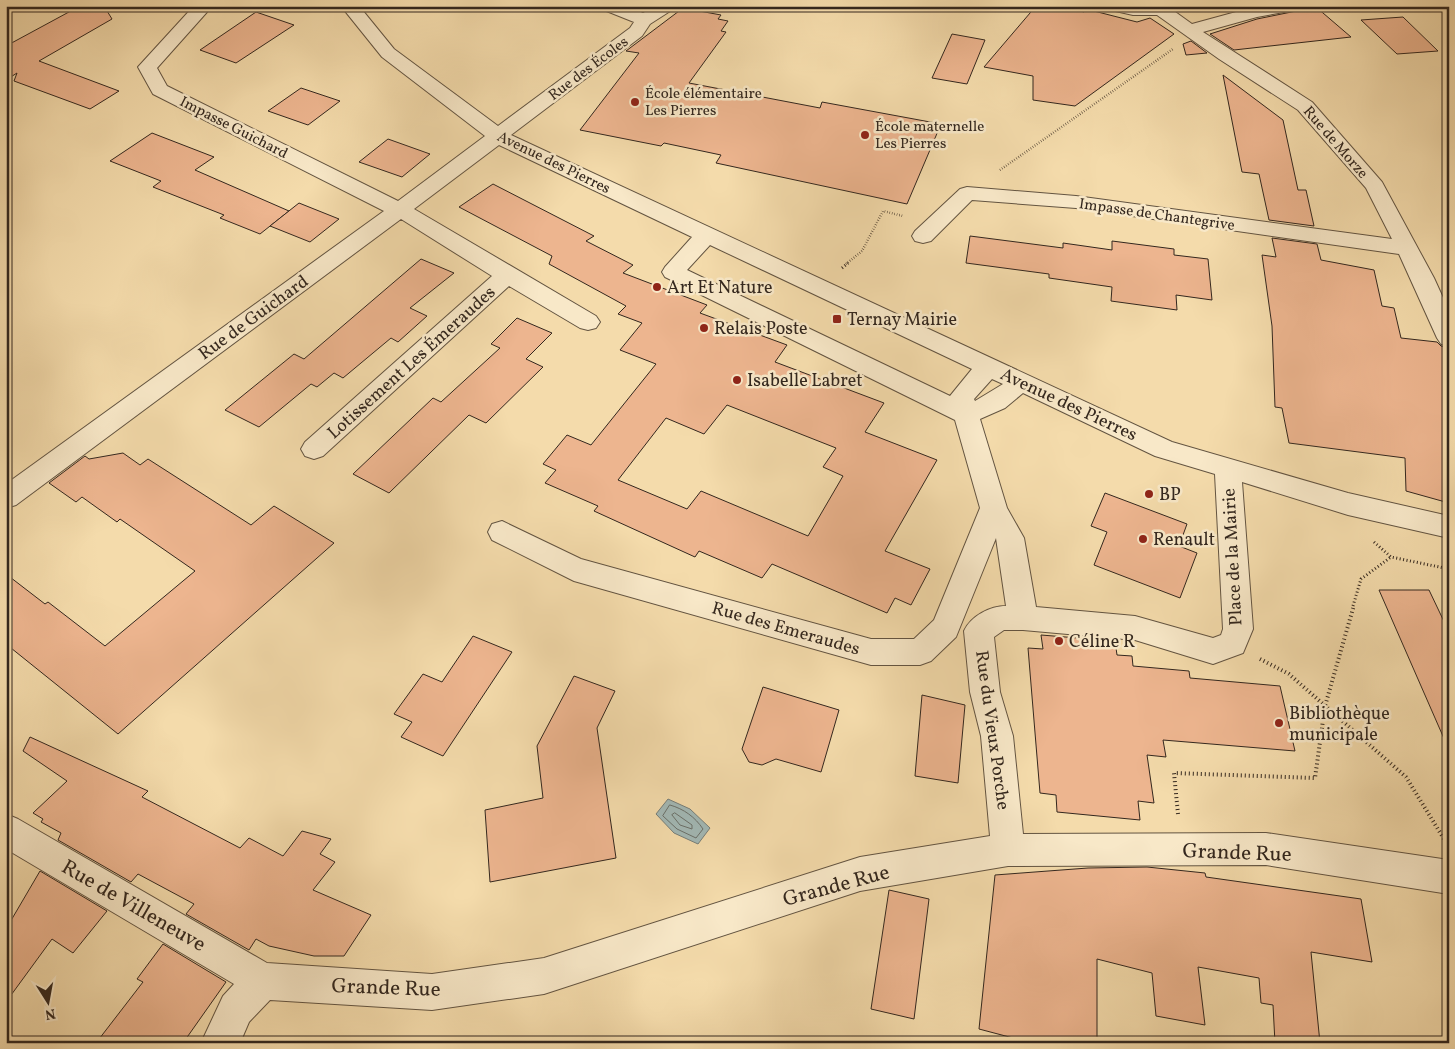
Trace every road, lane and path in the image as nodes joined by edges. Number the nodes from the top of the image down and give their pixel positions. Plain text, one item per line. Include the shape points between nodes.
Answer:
1 (350, 6) edge
2 (610, 6) edge
3 (669, 6) edge
4 (1117, 6) edge
5 (1289, 6) edge
6 (1157, 8) edge
7 (198, 12) dead end
8 (644, 20) junction
9 (1189, 30) junction
10 (499, 136) junction
11 (966, 193) junction
12 (399, 210) junction
13 (929, 230) joint
14 (706, 235) junction
15 (1407, 248) junction
16 (507, 276) junction
17 (820, 289) junction
18 (588, 322) dead end
19 (1449, 338) edge
20 (990, 367) junction
21 (1021, 380) junction
22 (965, 414) junction
23 (314, 449) dead end
24 (1228, 469) junction
25 (6, 498) edge
26 (994, 508) junction
27 (1449, 527) edge
28 (502, 532) dead end
29 (1391, 557) dead end
30 (1023, 618) junction
31 (1232, 644) junction
32 (1325, 706) junction
33 (6, 830) edge
34 (1449, 846) edge
35 (1008, 850) junction
36 (1181, 850) junction
37 (1449, 877) edge
38 (263, 980) junction
39 (220, 1043) edge

1 - 10 street, Avenue des Pierres via 388,53
2 - 8 street, Rue des Écoles
3 - 8 street
4 - 6 street via 1133,10
5 - 9 street
6 - 9 street, Rue de Morze
7 - 12 street, Impasse Guichard via 147,67 160,90
8 - 10 street, Rue des Écoles via 636,32
9 - 11 path via 1189,38
9 - 15 street, Rue de Morze via 1305,106 1375,186
10 - 12 street, Rue de Guichard
10 - 14 street, Avenue des Pierres
11 - 13 street
11 - 15 street, Impasse de Chantegrive via 1076,202
12 - 16 street, Lotissement Les Émeraudes
12 - 25 street, Rue de Guichard
13 - 17 path via 884,211 862,251
14 - 17 street, Avenue des Pierres
14 - 22 street via 673,272
15 - 19 street, Rue de Morze
16 - 18 street, Lotissement Les Émeraudes
16 - 23 street, Lotissement Les Émeraudes
17 - 20 street, Avenue des Pierres
20 - 21 street, Avenue des Pierres
20 - 22 street via 961,398
21 - 22 street via 988,408
21 - 24 street, Avenue des Pierres via 1164,449
22 - 26 street
24 - 27 street, Avenue des Pierres via 1348,504
24 - 31 street, Place de la Mairie via 1238,629
26 - 28 street, Rue des Emeraudes via 946,628 920,652 871,652 574,569
26 - 30 street via 1010,538
29 - 32 path via 1362,579
30 - 31 street via 1135,628 1213,651
30 - 35 street, Rue du Vieux Porche via 999,618 979,630 985,692 997,736
31 - 32 path via 1289,674
32 - 34 path via 1406,777
32 - 36 path via 1315,778 1174,773
33 - 38 street, Rue de Villeneuve
35 - 36 street, Grande Rue
35 - 38 street, Grande Rue via 860,874 544,976 432,992
36 - 37 street, Grande Rue via 1266,850
38 - 39 street via 236,1009

